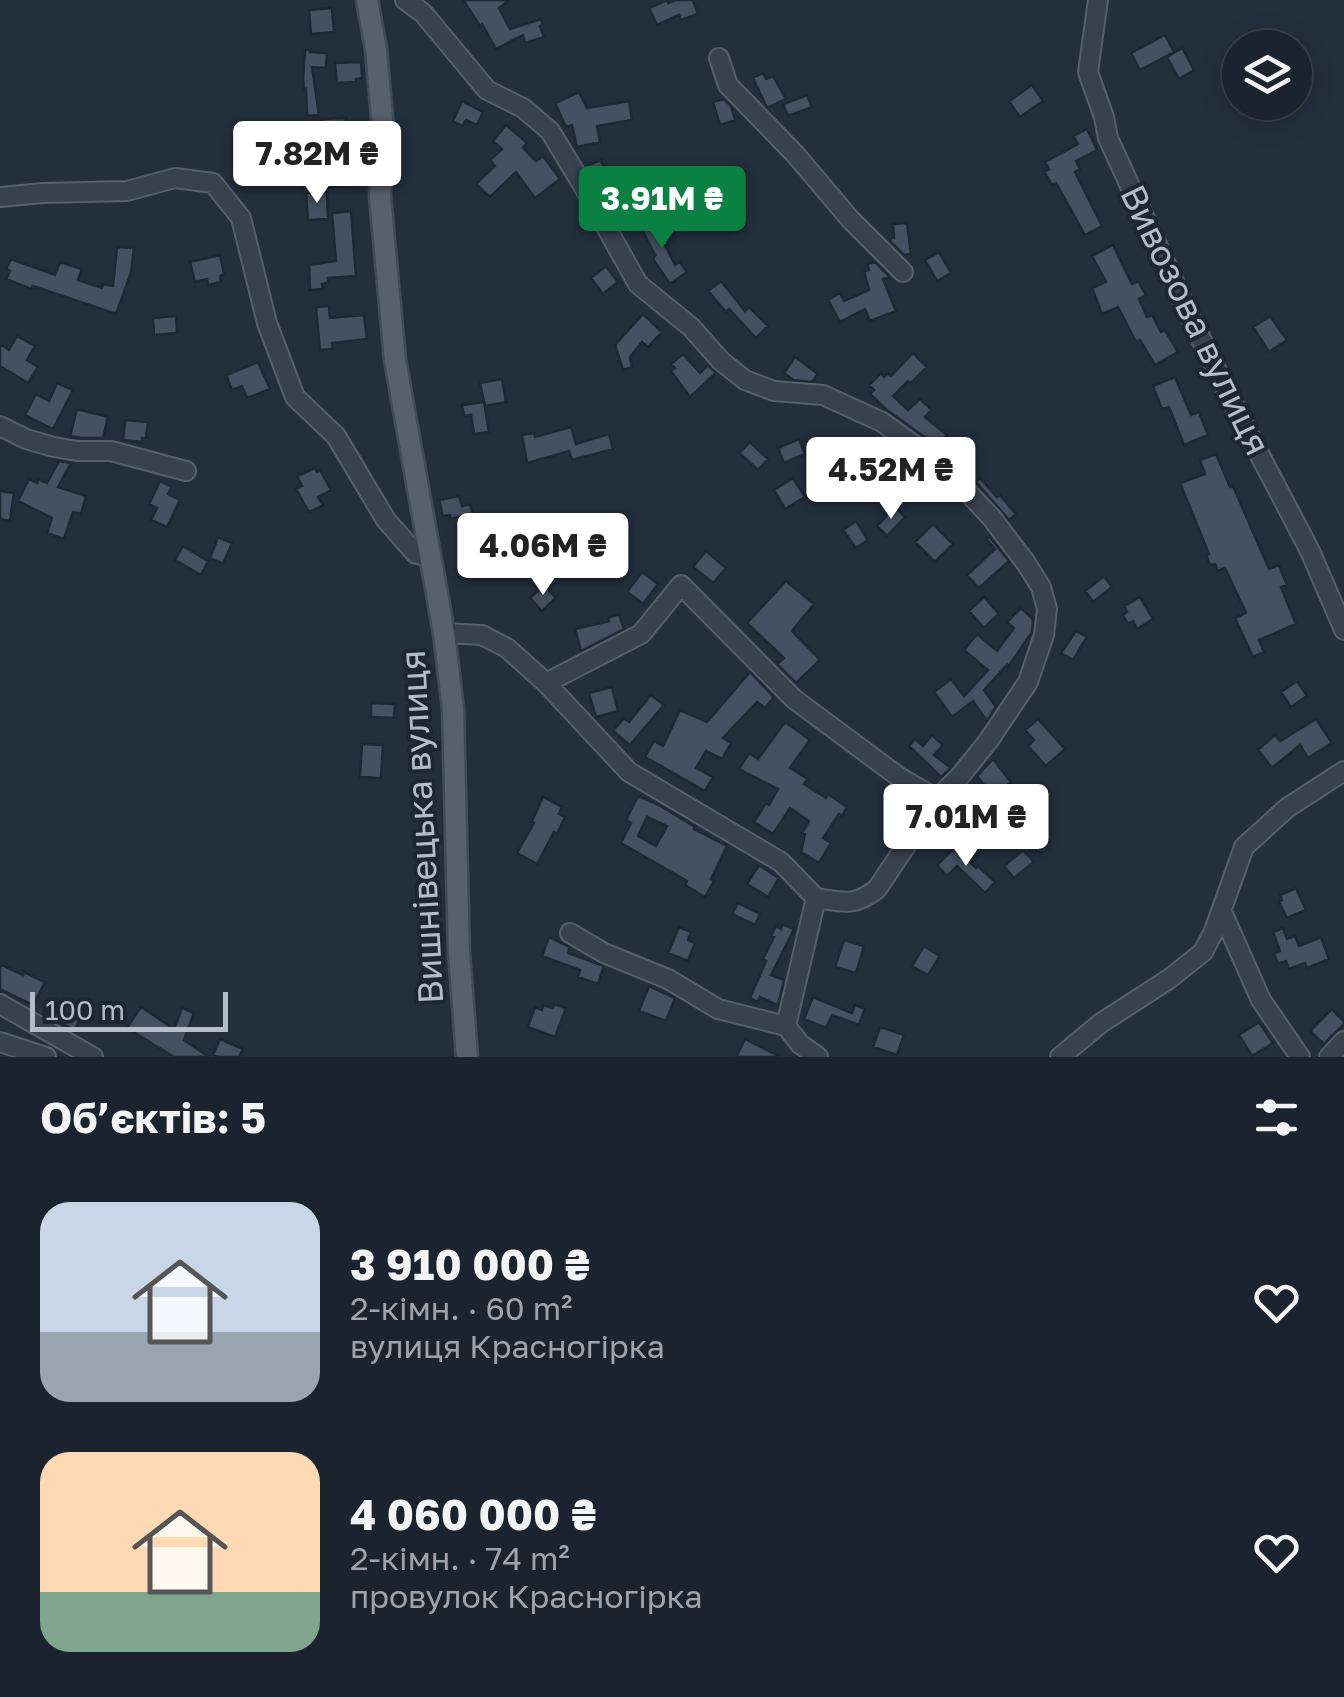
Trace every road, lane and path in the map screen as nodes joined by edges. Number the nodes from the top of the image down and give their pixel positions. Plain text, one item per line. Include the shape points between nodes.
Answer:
1 (367, 0) edge
2 (405, 0) edge
3 (1098, 0) edge
4 (719, 58) dead end
5 (0, 197) edge
6 (903, 272) dead end
7 (0, 426) edge
8 (186, 471) dead end
9 (430, 555) junction
10 (1344, 630) edge
11 (444, 633) junction
12 (546, 683) junction
13 (1344, 771) edge
14 (937, 798) junction
15 (816, 898) junction
16 (1222, 912) junction
17 (570, 933) dead end
18 (0, 1004) edge
19 (786, 1026) junction
20 (1344, 1041) edge
21 (0, 1042) edge
22 (46, 1057) edge
23 (93, 1057) edge
24 (467, 1057) edge
25 (818, 1057) edge
26 (1060, 1057) edge
27 (1300, 1057) edge
28 (1329, 1057) edge

1 - 9 main road, Вишнівецька вулиця via 376,49 394,360
2 - 14 street via 488,90 550,132 638,284 721,361 774,392 823,395 882,422 943,466 1026,562 1047,610 1028,682 990,740
3 - 10 street, Вивозова вулиця via 1088,72 1108,138
4 - 6 street via 728,85
5 - 9 street via 127,191 175,178 213,183 241,218 267,323 295,397 336,436 386,520 416,554
7 - 8 street via 54,447 111,451
9 - 11 main road, Вишнівецька вулиця
11 - 12 street via 482,635
11 - 24 main road, Вишнівецька вулиця
12 - 14 street via 641,634 682,584 794,699
12 - 15 street via 629,772 781,862
13 - 16 street via 1244,847
14 - 15 street via 864,900
15 - 19 street
16 - 26 street via 1203,952
16 - 27 street via 1260,1000
17 - 19 street via 718,1009
18 - 23 street
19 - 25 street
20 - 28 street
21 - 22 street

